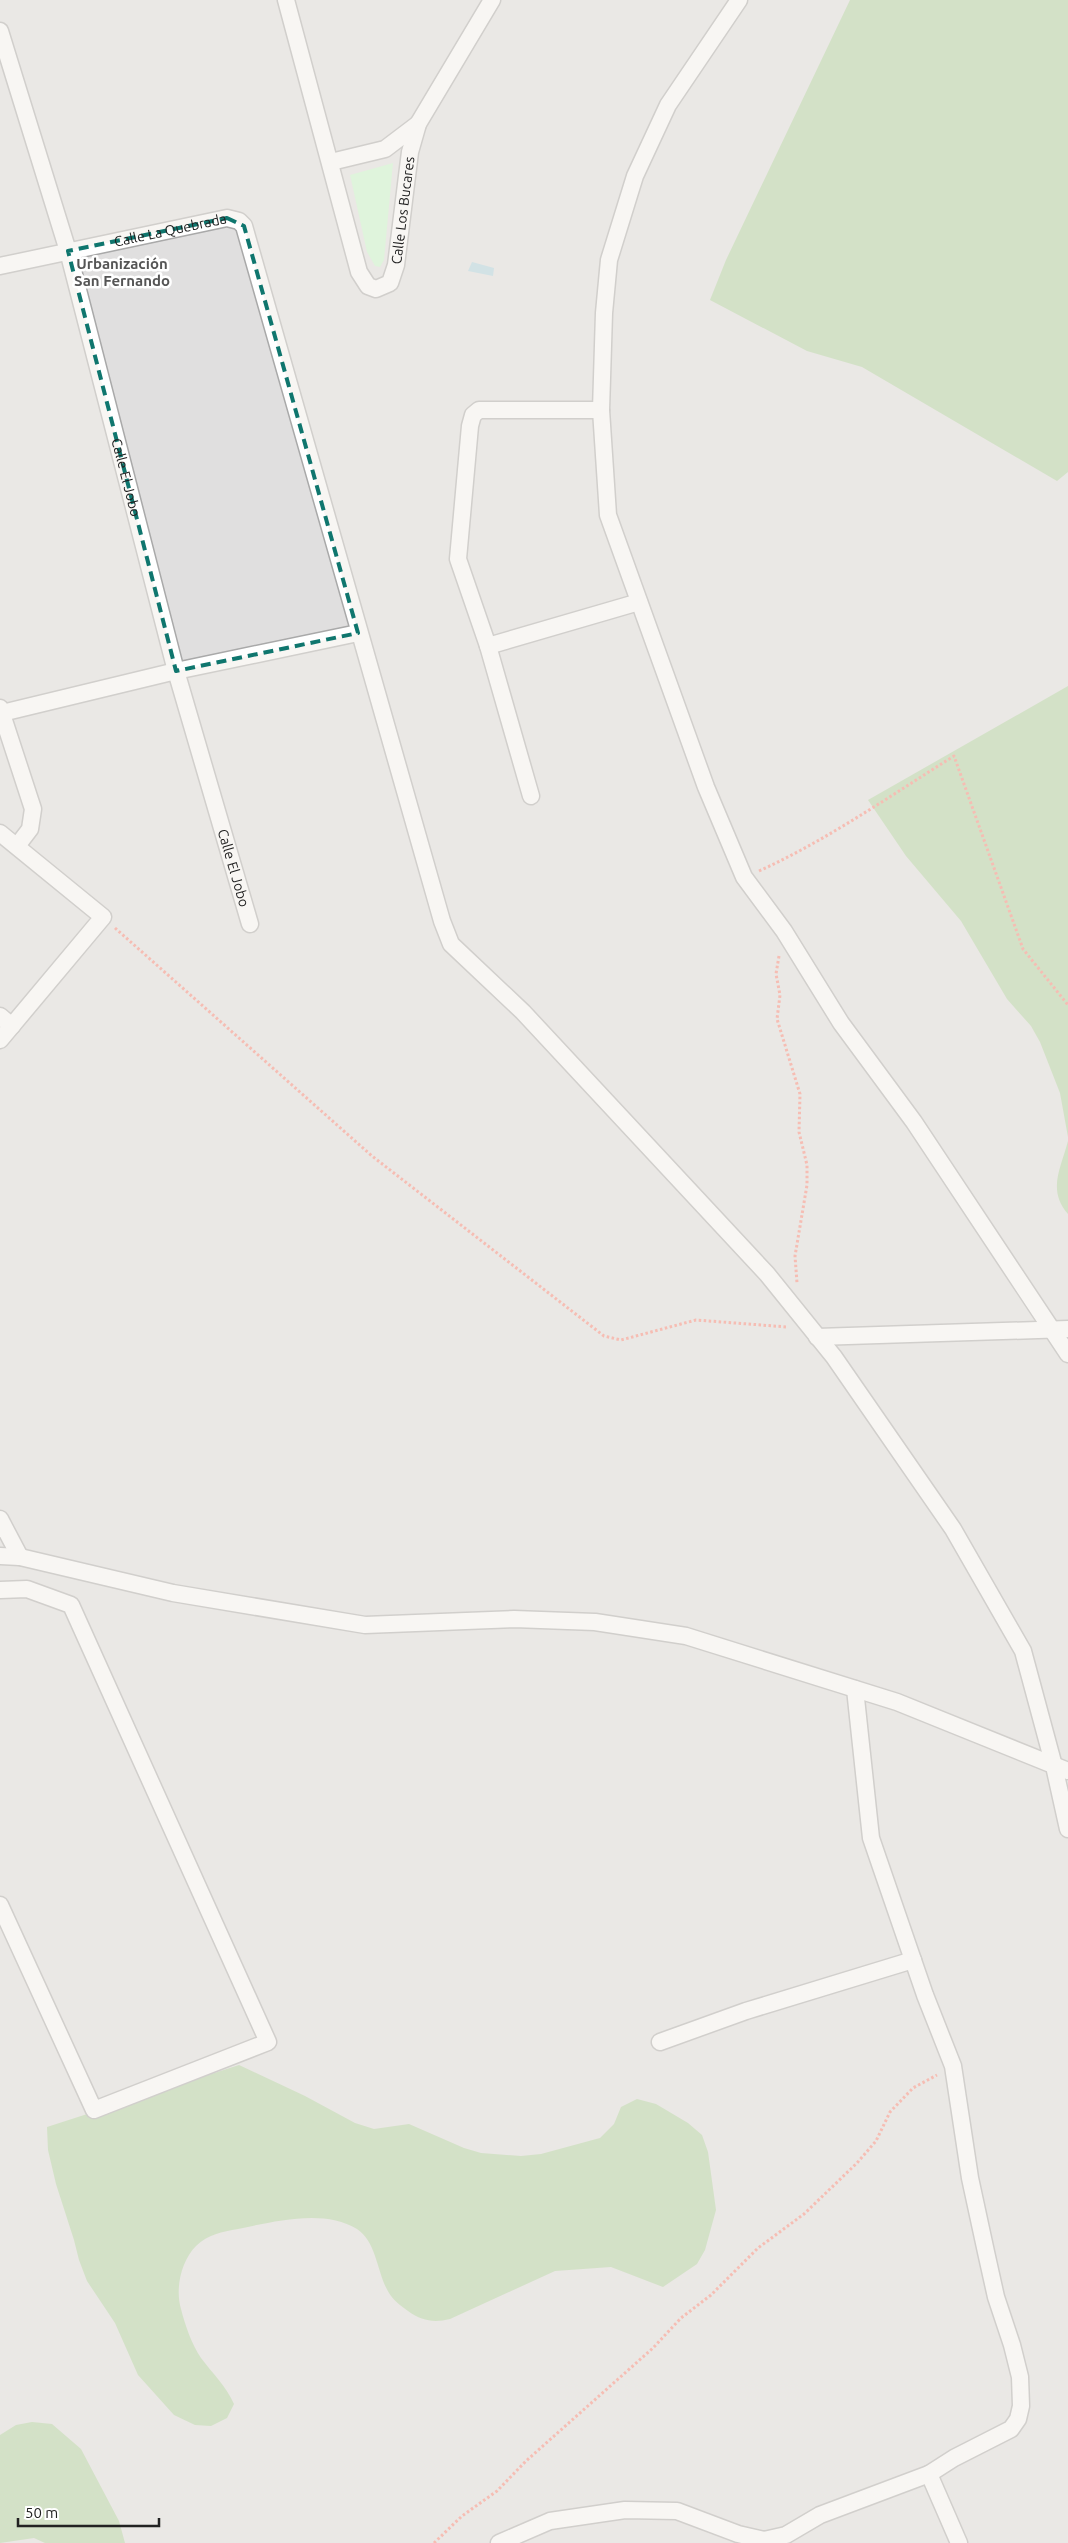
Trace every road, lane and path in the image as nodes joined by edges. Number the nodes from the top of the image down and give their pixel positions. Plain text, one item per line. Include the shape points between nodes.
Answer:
1 (286, 0) edge
2 (492, 0) edge
3 (739, 0) edge
4 (0, 31) edge
5 (418, 124) junction
6 (331, 162) junction
7 (68, 251) junction
8 (0, 266) edge
9 (602, 410) junction
10 (639, 602) junction
11 (358, 633) junction
12 (488, 646) junction
13 (176, 671) junction
14 (0, 711) edge
15 (531, 796) dead end
16 (0, 833) edge
17 (17, 846) junction
18 (744, 878) junction
19 (103, 917) junction
20 (250, 924) dead end
21 (784, 931) junction
22 (1068, 1005) edge
23 (6, 1021) edge
24 (0, 1040) edge
25 (798, 1291) dead end
26 (1068, 1329) edge
27 (1051, 1331) junction
28 (813, 1333) junction
29 (1068, 1354) edge
30 (0, 1520) edge
31 (0, 1556) edge
32 (20, 1557) junction
33 (0, 1590) edge
34 (855, 1689) junction
35 (1061, 1768) edge
36 (1068, 1829) edge
37 (0, 1905) edge
38 (913, 1960) junction
39 (660, 2042) dead end
40 (953, 2066) junction
41 (929, 2474) junction
42 (434, 2543) edge
43 (499, 2543) edge
44 (959, 2543) edge

1 - 6 street
2 - 5 street, Calle Los Bucares
3 - 9 street via 668,105 635,176 608,260
4 - 7 street, Calle El Jobo
5 - 6 street, Calle Los Bucares via 385,148
5 - 6 street, Calle Los Bucares via 410,152 396,265 390,283 376,289 368,286 359,272
7 - 8 street, Calle La Quebrada
7 - 11 street, Calle La Quebrada via 226,218 239,221 247,231
7 - 13 street, Calle El Jobo
9 - 10 street via 608,516
9 - 12 street via 479,410 474,415 470,426 458,559
10 - 12 street
10 - 18 street via 706,787
11 - 13 street
11 - 28 street via 451,944 523,1012 767,1274
12 - 15 street
13 - 14 street
13 - 20 street, Calle El Jobo
14 - 17 street via 33,809 30,829
16 - 17 street
17 - 19 street
18 - 21 street
18 - 22 path via 782,861 853,820 954,756 1023,950
19 - 23 street
19 - 28 path via 372,1156 604,1336 621,1340 696,1320
21 - 25 path via 776,974 780,995 777,1019 800,1094 799,1132 807,1165 806,1193 795,1256
21 - 27 street via 841,1022 914,1122
23 - 24 street
26 - 27 street
27 - 28 street
27 - 29 street
28 - 35 street via 834,1357 952,1529 1004,1617 1022,1651
30 - 32 street
31 - 32 street
32 - 34 street via 173,1593 365,1625 514,1619 595,1622 686,1636
33 - 37 street via 27,1589 71,1605 268,2042 94,2110
34 - 35 street via 897,1702
34 - 38 street via 871,1838
35 - 36 street
38 - 39 street via 746,2010
38 - 40 street
40 - 41 street via 970,2178 996,2297 1020,2376 1021,2406 1011,2429
40 - 42 path via 913,2088 890,2112 876,2141 857,2163 804,2214 758,2248 653,2348
41 - 43 street via 820,2515 786,2536 764,2540 738,2534 677,2511 625,2510 550,2521
41 - 44 street

